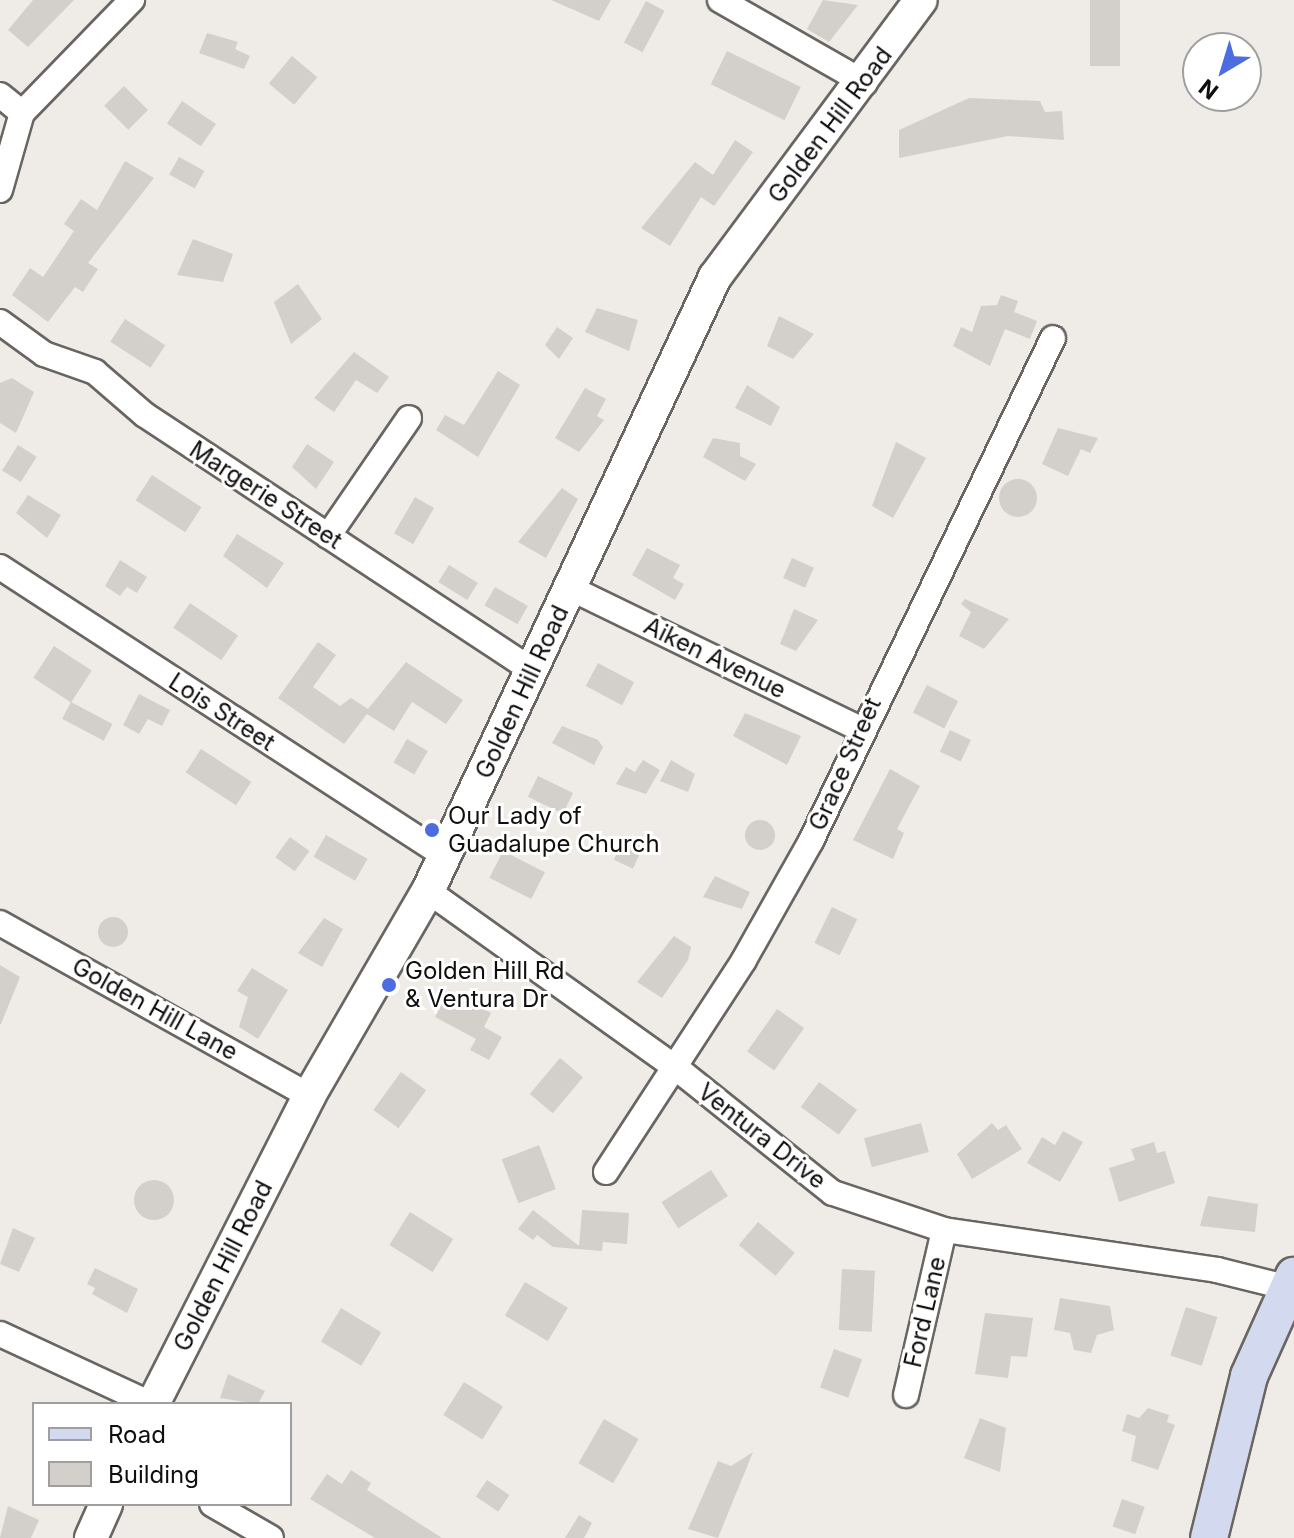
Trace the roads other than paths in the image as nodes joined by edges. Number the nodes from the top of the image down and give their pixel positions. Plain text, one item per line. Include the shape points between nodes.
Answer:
1 (132, 0) edge
2 (720, 0) edge
3 (921, 0) edge
4 (865, 83) junction
5 (0, 95) edge
6 (22, 113) junction
7 (0, 190) edge
8 (0, 322) edge
9 (1053, 338) dead end
10 (409, 418) dead end
11 (328, 536) junction
12 (0, 567) edge
13 (570, 588) junction
14 (533, 671) junction
15 (860, 729) junction
16 (445, 856) junction
17 (428, 891) junction
18 (0, 923) edge
19 (675, 1067) junction
20 (309, 1096) junction
21 (606, 1172) dead end
22 (944, 1230) junction
23 (1291, 1282) edge
24 (0, 1334) edge
25 (906, 1395) dead end
26 (148, 1402) edge
27 (153, 1402) edge
28 (105, 1506) edge
29 (215, 1506) edge
30 (91, 1538) edge
31 (271, 1538) edge
32 (1209, 1538) edge

1 - 6 street
2 - 4 street
3 - 4 street, Golden Hill Road
4 - 13 street, Golden Hill Road via 715,277
5 - 6 street
6 - 7 street
8 - 11 street, Margerie Street via 44,354 95,372 145,415
9 - 15 street, Grace Street
10 - 11 street
11 - 14 street, Margerie Street
12 - 16 street, Lois Street
13 - 14 street, Golden Hill Road
13 - 15 street, Aiken Avenue
14 - 16 street, Golden Hill Road
15 - 19 street, Grace Street via 811,841
16 - 17 street, Golden Hill Road
17 - 19 street, Ventura Drive
17 - 20 street, Golden Hill Road
18 - 20 street, Golden Hill Lane
19 - 21 street, Grace Street
19 - 22 street, Ventura Drive via 833,1193
20 - 27 street, Golden Hill Road
22 - 23 street, Ventura Drive
22 - 25 street, Ford Lane
23 - 32 main road via 1249,1376
24 - 26 street
28 - 30 street
29 - 31 street

